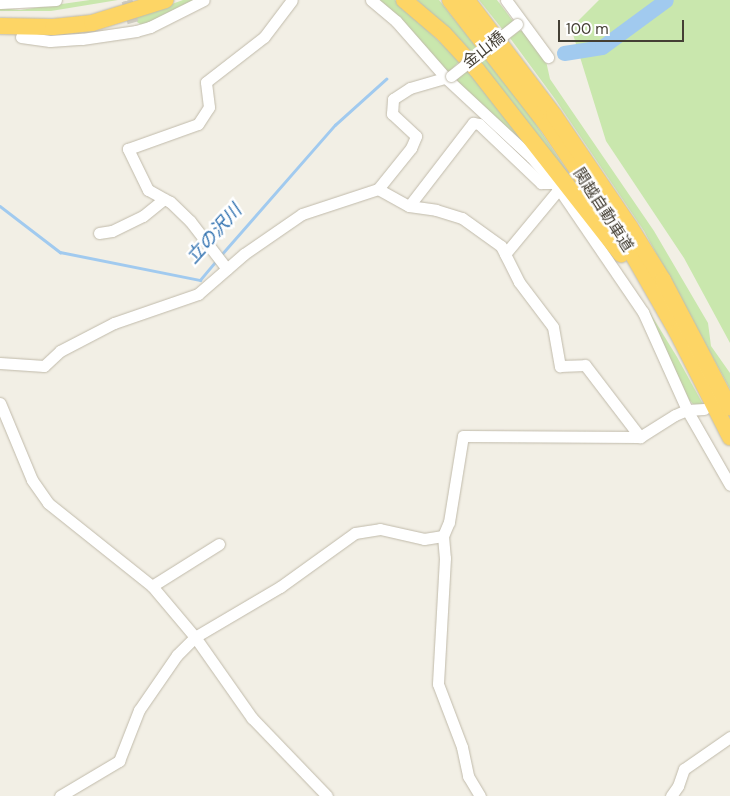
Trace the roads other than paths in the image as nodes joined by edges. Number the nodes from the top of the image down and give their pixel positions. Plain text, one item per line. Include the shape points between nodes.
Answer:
1 (56, 0) edge
2 (137, 0) edge
3 (166, 0) edge
4 (204, 0) edge
5 (292, 0) edge
6 (371, 0) edge
7 (404, 0) edge
8 (450, 0) edge
9 (467, 0) edge
10 (506, 0) edge
11 (2, 6) edge
12 (518, 22) junction
13 (0, 26) edge
14 (21, 37) dead end
15 (548, 57) dead end
16 (449, 78) junction
17 (557, 186) junction
18 (378, 189) junction
19 (164, 199) junction
20 (409, 206) junction
21 (98, 233) dead end
22 (505, 254) junction
23 (226, 269) junction
24 (0, 363) edge
25 (703, 382) junction
26 (0, 403) edge
27 (730, 408) edge
28 (704, 409) dead end
29 (687, 410) junction
30 (5, 435) edge
31 (640, 437) junction
32 (730, 437) edge
33 (730, 485) edge
34 (444, 536) junction
35 (219, 544) dead end
36 (152, 586) junction
37 (196, 637) junction
38 (730, 737) edge
39 (60, 796) edge
40 (327, 796) edge
41 (480, 796) edge
42 (671, 796) edge

1 - 11 street
2 - 11 highway via 74,14
3 - 13 highway via 92,23 53,27
4 - 14 street via 150,28 134,26 74,40
5 - 19 street via 264,38 206,82 209,107 198,124 128,149 148,190
6 - 16 street via 396,21
7 - 25 highway via 456,47 558,170 635,275
8 - 25 highway, 関越自動車道 via 547,125 616,228
9 - 27 highway, 関越自動車道 via 554,115 630,227 663,280
10 - 12 street
12 - 15 street
12 - 16 street, 金山橋, bridge
16 - 17 street
16 - 18 street via 410,88 393,100 392,114 416,136 405,156
17 - 20 street via 541,183 479,124 473,123
17 - 22 street
17 - 29 street via 643,312
18 - 20 street
18 - 23 street via 302,214
19 - 21 street via 143,216 112,231
19 - 23 street via 190,221
20 - 22 street via 462,218 501,246
22 - 31 street via 519,282 553,327 560,366 585,365
23 - 24 street via 198,294 114,323 60,351 44,366
25 - 32 highway, 関越自動車道
26 - 30 street
28 - 29 street
29 - 31 street
29 - 33 street
30 - 36 street via 48,503
31 - 34 street via 463,436 450,522
34 - 37 street via 424,539 380,529 355,533 280,587
34 - 41 street via 446,558 438,684 462,747 468,776
35 - 36 street
36 - 37 street
37 - 39 street via 177,655 139,710 119,761
37 - 40 street via 252,718
38 - 42 street via 684,769

